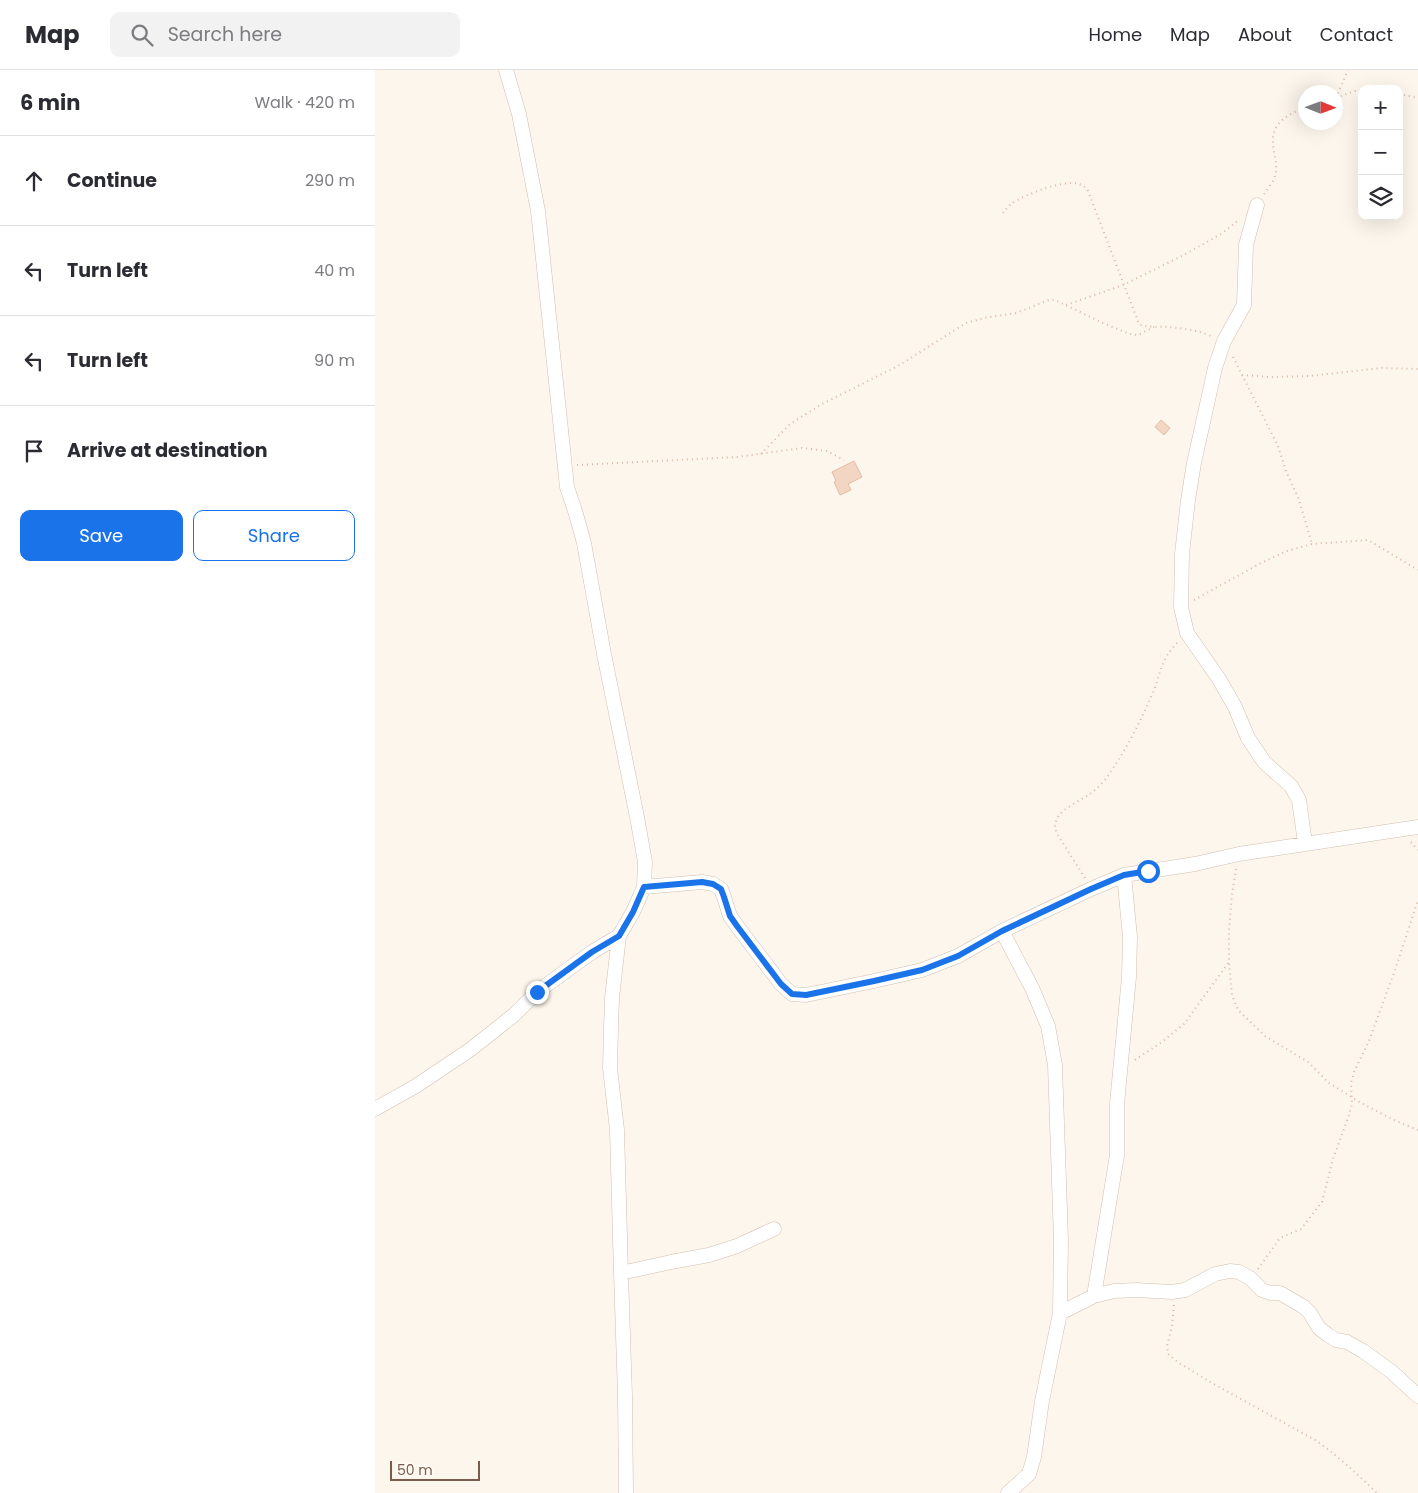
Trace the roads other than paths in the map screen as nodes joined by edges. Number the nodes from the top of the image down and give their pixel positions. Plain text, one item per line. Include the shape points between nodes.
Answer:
1 (507, 70) edge
2 (1257, 205) road end
3 (1418, 827) edge
4 (1305, 843) junction
5 (1124, 875) junction
6 (644, 887) junction
7 (1002, 931) junction
8 (619, 936) junction
9 (375, 1109) edge
10 (774, 1229) dead end
11 (621, 1273) junction
12 (1094, 1296) junction
13 (1060, 1313) junction
14 (1418, 1396) edge
15 (626, 1493) edge
16 (1008, 1493) edge

1 - 6 street via 538,211 567,487 584,543 637,817 645,862
2 - 4 street via 1246,245 1244,305 1215,368 1194,463 1182,554 1181,607 1187,633 1219,679 1248,738 1264,762 1291,786 1299,800
3 - 4 street
4 - 5 street
5 - 7 street
5 - 12 street via 1130,937 1117,1104 1117,1155
6 - 7 street via 702,882 721,889 730,916 792,994 806,995 922,970 958,956
6 - 8 street
7 - 13 street via 1048,1026 1055,1065
8 - 9 street via 537,992 514,1016 471,1049
8 - 11 street via 610,1068 617,1130
10 - 11 street via 709,1255
11 - 15 street
12 - 13 street
12 - 14 street via 1114,1291 1185,1290 1215,1274 1239,1272 1262,1290 1280,1293 1304,1307 1319,1328 1369,1356
13 - 16 street via 1032,1466 1025,1478

